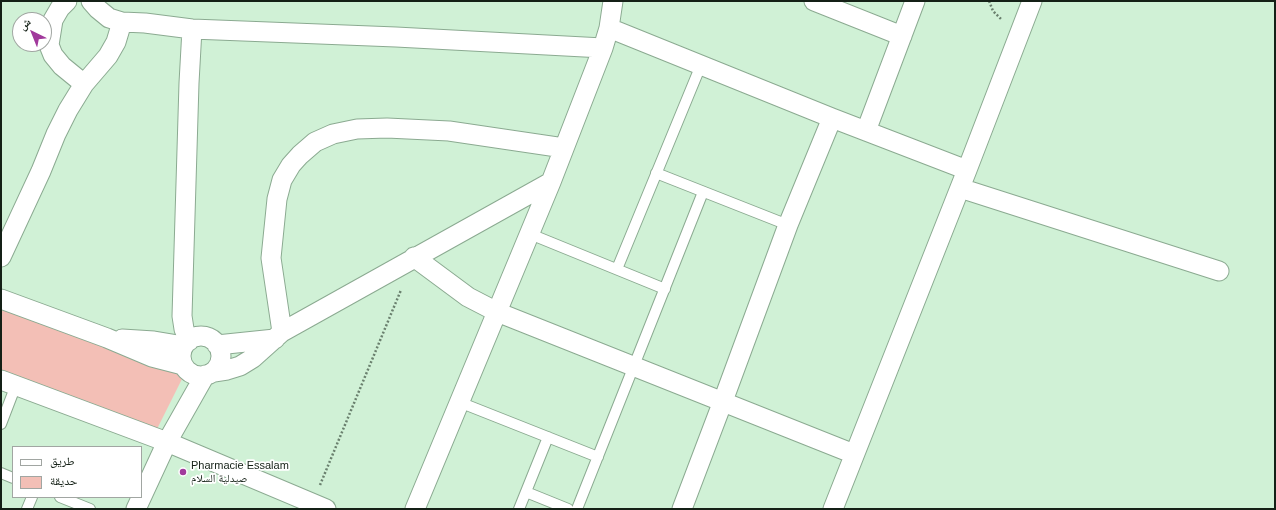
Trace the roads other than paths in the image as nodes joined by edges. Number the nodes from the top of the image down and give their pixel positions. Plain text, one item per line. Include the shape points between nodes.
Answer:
1 (67, 1) edge
2 (91, 1) edge
3 (613, 1) edge
4 (814, 1) edge
5 (915, 1) edge
6 (1032, 1) edge
7 (122, 22) junction
8 (609, 28) junction
9 (192, 29) junction
10 (902, 36) junction
11 (603, 48) junction
12 (701, 65) junction
13 (84, 84) junction
14 (832, 118) junction
15 (866, 131) junction
16 (564, 148) junction
17 (967, 170) junction
18 (656, 173) junction
19 (551, 182) junction
20 (960, 188) junction
21 (703, 192) junction
22 (788, 225) junction
23 (530, 234) junction
24 (1, 257) edge
25 (414, 258) junction
26 (617, 269) junction
27 (1219, 271) dead end
28 (665, 288) junction
29 (1, 299) edge
30 (497, 312) junction
31 (278, 335) junction
32 (107, 338) junction
33 (186, 343) junction
34 (217, 345) junction
35 (634, 366) junction
36 (185, 367) junction
37 (210, 373) junction
38 (9, 383) edge
39 (459, 402) junction
40 (723, 402) junction
41 (178, 420) junction
42 (1, 424) edge
43 (548, 437) junction
44 (167, 442) junction
45 (854, 454) junction
46 (598, 457) junction
47 (1, 473) edge
48 (12, 478) edge
49 (526, 492) junction
50 (142, 496) edge
51 (32, 498) edge
52 (62, 498) edge
53 (141, 498) edge
54 (316, 507) edge
55 (27, 509) edge
56 (90, 509) edge
57 (136, 509) edge
58 (415, 509) edge
59 (519, 509) edge
60 (568, 509) edge
61 (577, 509) edge
62 (682, 509) edge
63 (833, 509) edge

1 - 13 street via 53,20 49,45 62,66
2 - 7 street via 109,18
3 - 8 street
4 - 10 street
5 - 10 street
6 - 17 street
7 - 9 street
7 - 13 street via 116,42 108,56
8 - 11 street
8 - 12 street
9 - 11 street via 396,36
9 - 33 street via 182,316
10 - 15 street
11 - 16 street
12 - 14 street
12 - 18 lane
13 - 24 street via 56,134
14 - 15 street
14 - 22 street
15 - 17 street
16 - 19 street
16 - 31 street via 449,131 387,128 357,129 333,134 315,142 290,165 282,180 277,199 272,258
17 - 20 street
18 - 21 lane
18 - 26 lane
19 - 23 street
19 - 25 street
20 - 27 street
20 - 45 street
21 - 22 lane
21 - 28 lane
22 - 40 street
23 - 26 lane
23 - 30 street
25 - 30 street via 468,297
25 - 31 street
26 - 28 lane
28 - 35 lane
29 - 32 street
30 - 35 street
30 - 39 street
31 - 34 street
31 - 37 street via 254,358 240,366
32 - 33 street
32 - 36 street via 152,357
33 - 34 street via 194,338 207,337
33 - 36 street via 182,352
34 - 37 street via 221,357
35 - 40 street
35 - 46 lane
36 - 37 street via 192,374
36 - 41 street
37 - 41 street
38 - 42 lane
38 - 44 street
39 - 43 lane
39 - 58 street
40 - 45 street
40 - 62 street
41 - 44 street
43 - 46 lane
43 - 49 lane
44 - 50 street
44 - 54 street
45 - 63 street
46 - 61 lane
47 - 48 lane
49 - 59 lane
49 - 60 lane
51 - 55 lane
52 - 56 lane
53 - 57 street

